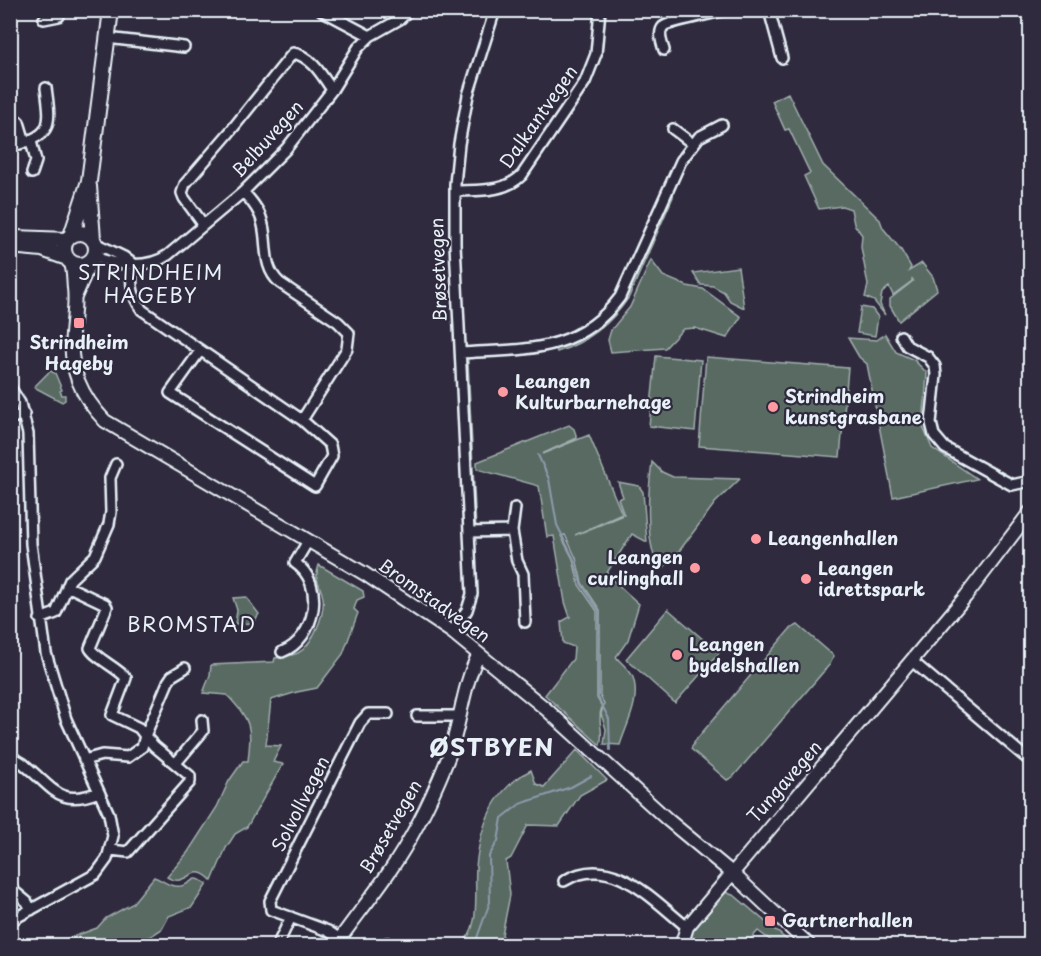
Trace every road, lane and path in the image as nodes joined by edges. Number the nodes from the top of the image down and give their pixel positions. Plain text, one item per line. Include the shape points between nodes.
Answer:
1 (111, 10) edge
2 (321, 10) edge
3 (409, 10) edge
4 (495, 10) edge
5 (600, 10) edge
6 (724, 10) edge
7 (769, 10) edge
8 (59, 17) edge
9 (44, 19) dead end
10 (370, 36) junction
11 (107, 38) junction
12 (184, 46) dead end
13 (664, 50) dead end
14 (782, 58) dead end
15 (46, 88) dead end
16 (332, 90) junction
17 (10, 115) edge
18 (722, 125) dead end
19 (673, 129) dead end
20 (28, 142) junction
21 (693, 144) junction
22 (10, 147) edge
23 (32, 173) dead end
24 (89, 181) junction
25 (455, 191) junction
26 (243, 192) junction
27 (203, 224) junction
28 (10, 237) edge
29 (69, 238) junction
30 (10, 246) edge
31 (93, 250) junction
32 (68, 259) junction
33 (133, 264) junction
34 (75, 297) junction
35 (901, 336) dead end
36 (200, 351) junction
37 (461, 353) junction
38 (10, 387) edge
39 (24, 414) junction
40 (10, 419) edge
41 (302, 420) junction
42 (116, 464) dead end
43 (1030, 481) edge
44 (515, 508) dead end
45 (1030, 512) edge
46 (512, 531) junction
47 (469, 532) junction
48 (308, 541) junction
49 (67, 585) junction
50 (40, 619) junction
51 (525, 622) dead end
52 (452, 632) junction
53 (282, 652) dead end
54 (484, 658) junction
55 (912, 661) junction
56 (186, 668) dead end
57 (388, 714) dead end
58 (417, 716) dead end
59 (460, 716) junction
60 (202, 720) dead end
61 (145, 736) junction
62 (10, 758) edge
63 (84, 760) junction
64 (1030, 761) edge
65 (176, 763) junction
66 (99, 792) junction
67 (111, 850) junction
68 (732, 873) junction
69 (564, 881) dead end
70 (10, 888) edge
71 (31, 910) junction
72 (291, 917) junction
73 (10, 921) edge
74 (687, 927) junction
75 (337, 942) edge
76 (277, 945) edge
77 (681, 945) edge
78 (810, 945) edge

1 - 11 main road, Bromstadvegen
2 - 10 street
3 - 10 street, Belbuvegen
4 - 25 street, Brøsetvegen via 468,95
5 - 25 street, Dalkantvegen via 598,43 590,72 522,174 504,188
6 - 13 street via 663,26
7 - 14 street
8 - 9 street
10 - 16 street, Belbuvegen via 351,57
11 - 12 street
11 - 24 main road, Bromstadvegen
15 - 20 street via 49,123
16 - 26 street, Belbuvegen via 286,149
16 - 27 street via 313,64 293,53 185,184 184,198
17 - 20 street via 19,122
18 - 21 street
19 - 21 street
20 - 22 street
20 - 23 street via 36,161
21 - 37 street via 681,161 620,297 595,324 567,341 539,349
24 - 29 main road, Bromstadvegen
24 - 31 main road, Bromstadvegen
25 - 37 street, Brøsetvegen
26 - 27 street, Belbuvegen
26 - 41 street via 264,225 272,275 349,333 347,349
27 - 33 street, Belbuvegen via 162,259
28 - 29 main road
29 - 31 main road via 80,233
29 - 32 main road via 64,249
30 - 32 main road via 42,249
31 - 32 main road via 80,265
31 - 33 street, Belbuvegen via 123,264
31 - 34 street, Bromstadvegen
32 - 34 street, Bromstadvegen
33 - 36 street via 132,291 142,310
34 - 48 street, Bromstadvegen via 71,359 92,408 122,432
35 - 43 street via 907,346 928,357 935,366 931,423 939,442 1012,486
36 - 41 street
36 - 41 street via 170,393 315,486 332,456 330,445
37 - 47 street, Brøsetvegen
38 - 39 street
39 - 40 street
39 - 50 street via 31,544
42 - 49 street via 110,478 109,524 94,556
44 - 46 street
45 - 55 street, Tungavegen
46 - 47 street
46 - 51 street via 523,574
47 - 52 street, Brøsetvegen via 472,594
48 - 52 street, Bromstadvegen
48 - 53 street via 295,562 306,573 315,599 313,611 299,641
49 - 50 street via 56,613
49 - 61 street via 106,605 91,650 126,678 112,715 139,728
50 - 63 street via 58,698
52 - 54 street, Bromstadvegen
54 - 59 street, Brøsetvegen via 468,683
54 - 68 street, Bromstadvegen
55 - 64 street
55 - 68 street, Tungavegen
56 - 61 street via 168,682
57 - 72 street, Solvollvegen via 368,714 360,723 270,901 271,910
58 - 59 street
59 - 75 street, Brøsetvegen via 446,763 415,828 390,870
60 - 65 street via 203,731
61 - 63 street via 142,747 128,757 102,755
61 - 65 street
62 - 66 street via 21,761 64,797 76,799
63 - 66 street
65 - 67 street via 190,776 190,782 128,852
66 - 67 street via 111,822
67 - 71 street via 96,874
68 - 74 street, Tungavegen
68 - 78 street, Bromstadvegen
69 - 74 street via 587,871 611,873
70 - 71 street
71 - 73 street
72 - 75 street, Solvollvegen via 328,931
72 - 76 street
74 - 77 street, Tungavegen

